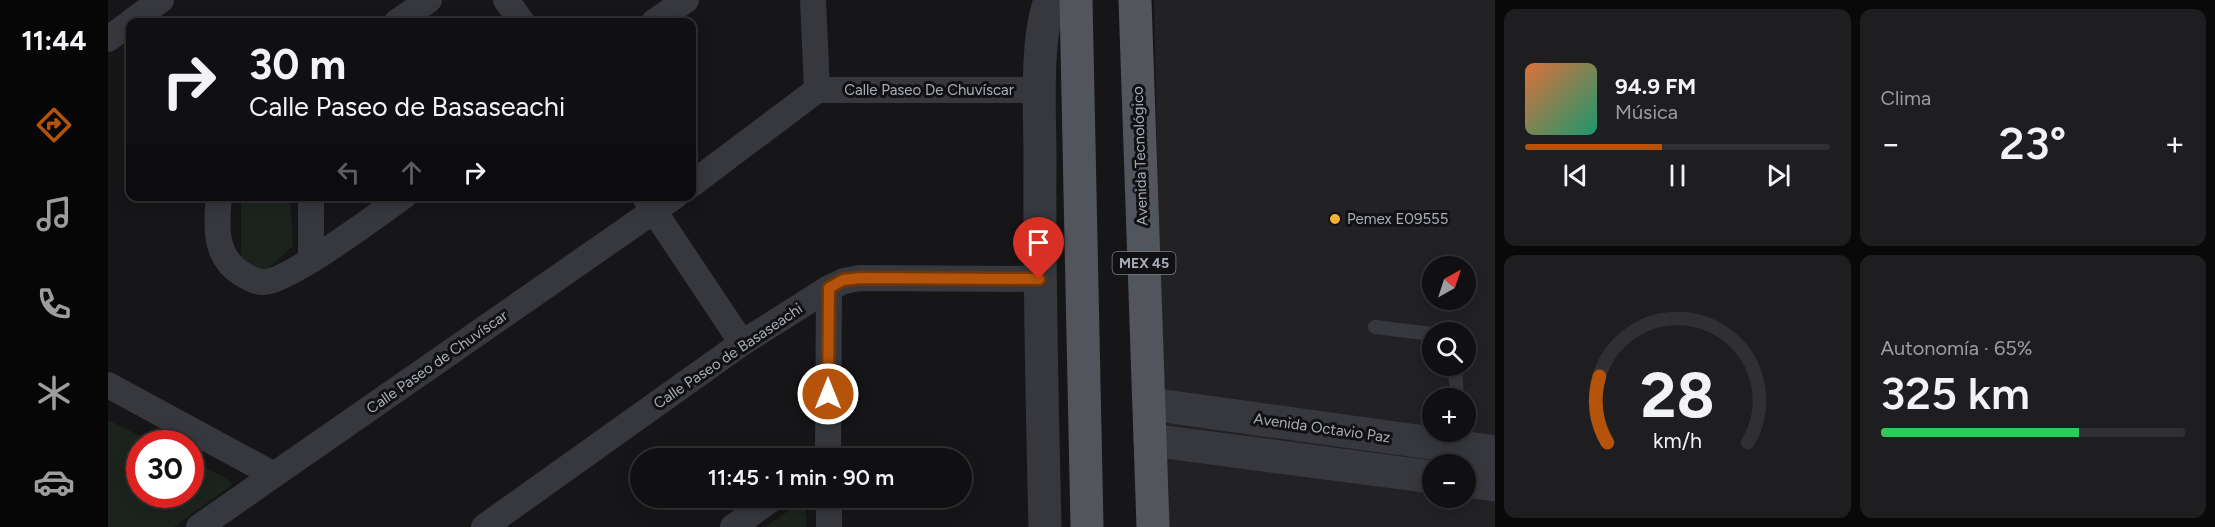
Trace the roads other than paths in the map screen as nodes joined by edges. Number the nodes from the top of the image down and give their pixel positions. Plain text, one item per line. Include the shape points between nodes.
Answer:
1 (161, 0) edge
2 (429, 0) edge
3 (506, 0) edge
4 (686, 0) edge
5 (813, 0) edge
6 (1050, 0) edge
7 (1076, 0) edge
8 (1135, 0) edge
9 (138, 18) edge
10 (403, 18) edge
11 (519, 18) edge
12 (660, 18) edge
13 (126, 26) edge
14 (108, 39) edge
15 (817, 90) junction
16 (1040, 90) junction
17 (696, 181) edge
18 (219, 201) edge
19 (311, 201) edge
20 (397, 201) edge
21 (658, 201) edge
22 (311, 260) junction
23 (1039, 279) junction
24 (829, 288) junction
25 (1375, 327) dead end
26 (1422, 333) edge
27 (742, 344) junction
28 (108, 385) edge
29 (1150, 404) junction
30 (1422, 436) edge
31 (1150, 440) junction
32 (1465, 442) edge
33 (827, 448) edge
34 (1495, 452) edge
35 (274, 475) junction
36 (1422, 476) edge
37 (1476, 482) edge
38 (1495, 485) edge
39 (759, 508) edge
40 (829, 508) edge
41 (199, 527) edge
42 (484, 527) edge
43 (733, 527) edge
44 (829, 527) edge
45 (1045, 527) edge
46 (1087, 527) edge
47 (1153, 527) edge

1 - 9 street
2 - 10 street
3 - 11 street
4 - 12 street
5 - 15 street
6 - 16 street via 1044,19
7 - 46 main road
8 - 29 main road, Avenida Tecnológico / MEX 45
13 - 14 street
15 - 16 street, Calle Paseo De Chuvíscar
15 - 17 street
16 - 23 street
18 - 22 street via 219,246 226,261 238,271 262,283
19 - 22 street
20 - 22 street
21 - 27 street
21 - 35 street, Calle Paseo de Chuvíscar
23 - 24 street, Calle Paseo de Basaseachi via 860,278 843,280
23 - 45 street
24 - 27 street, Calle Paseo de Basaseachi
24 - 33 street
25 - 26 lane
27 - 42 street, Calle Paseo de Basaseachi
28 - 35 street
29 - 30 street, Avenida Octavio Paz
29 - 31 main road, Avenida Tecnológico / MEX 45
31 - 36 street
31 - 47 main road, Avenida Tecnológico / MEX 45
32 - 34 street, Avenida Octavio Paz
35 - 41 street, Calle Paseo de Chuvíscar
37 - 38 street
39 - 43 street
40 - 44 street

